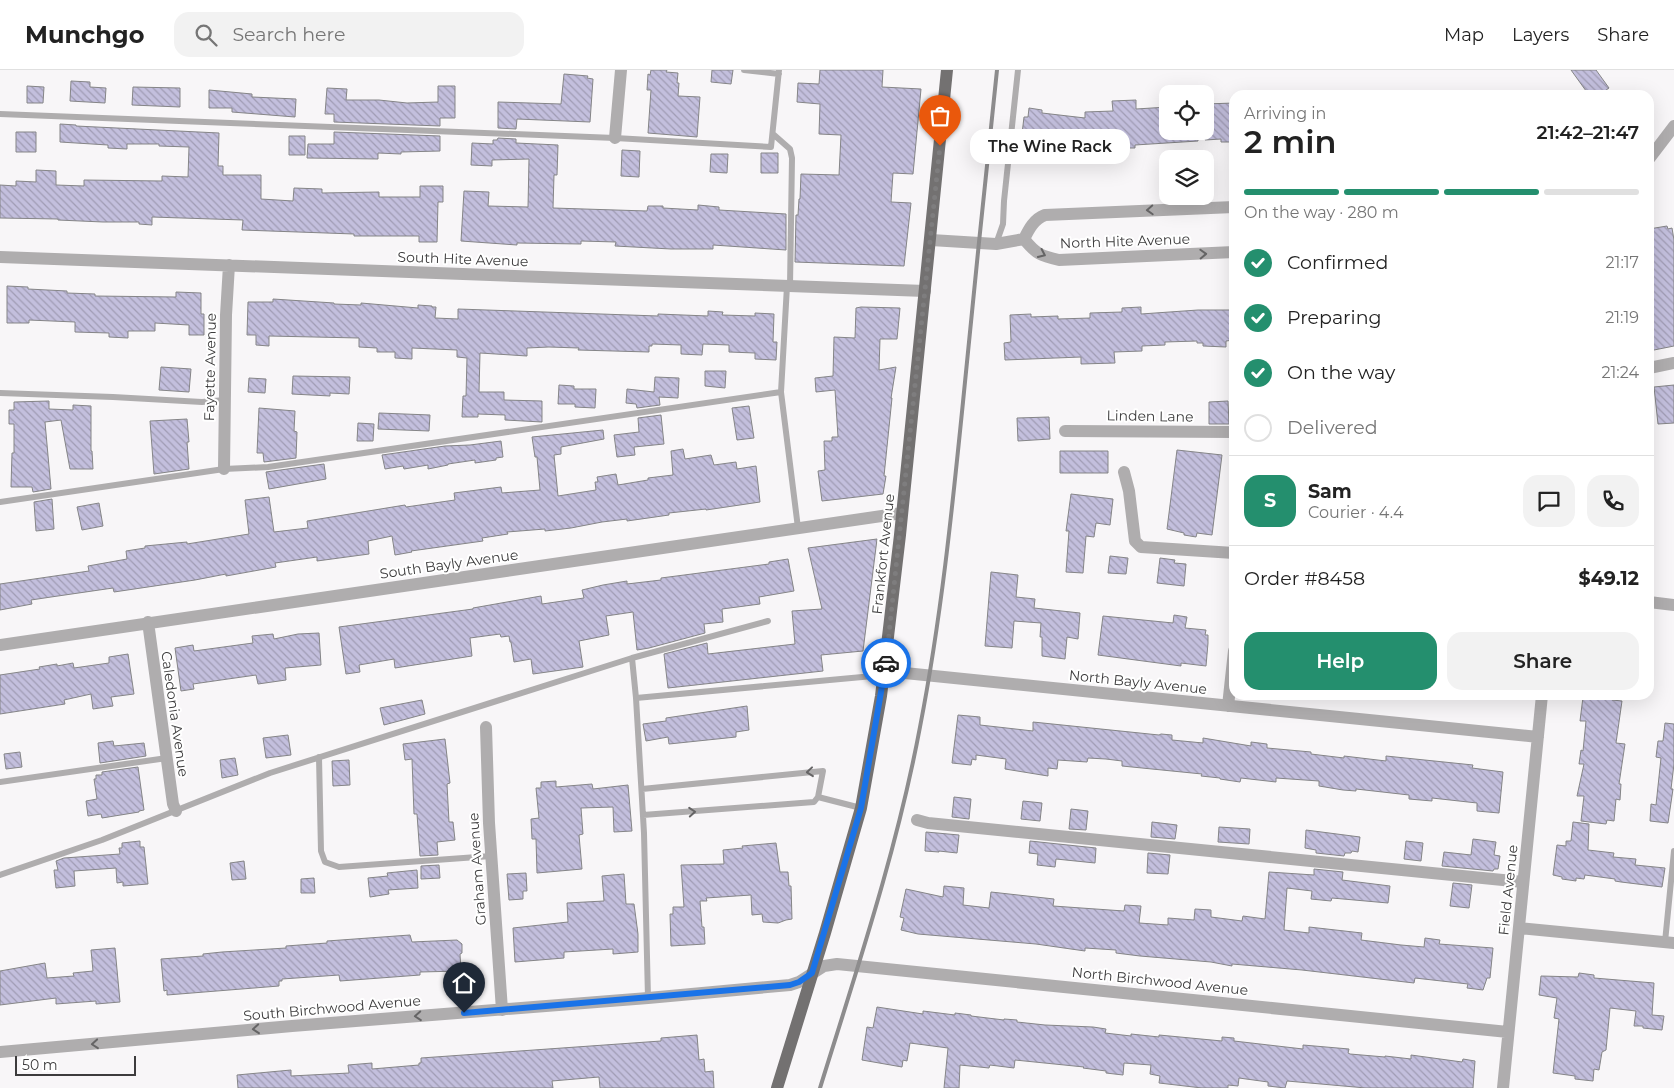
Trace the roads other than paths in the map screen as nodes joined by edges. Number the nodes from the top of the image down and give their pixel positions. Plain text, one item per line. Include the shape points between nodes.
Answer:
1 (621, 70) edge
2 (744, 70) edge
3 (947, 70) edge
4 (1018, 70) edge
5 (779, 72) edge
6 (0, 114) edge
7 (1674, 126) edge
8 (773, 134) junction
9 (615, 138) junction
10 (1654, 152) edge
11 (1229, 207) edge
12 (1024, 239) junction
13 (930, 240) junction
14 (996, 244) junction
15 (1229, 252) edge
16 (0, 257) edge
17 (228, 265) junction
18 (788, 286) junction
19 (926, 291) junction
20 (1674, 363) edge
21 (1654, 367) edge
22 (781, 392) junction
23 (0, 393) edge
24 (225, 400) junction
25 (1065, 431) dead end
26 (1229, 432) edge
27 (224, 469) junction
28 (1124, 472) dead end
29 (0, 502) edge
30 (902, 513) junction
31 (798, 528) junction
32 (1229, 553) edge
33 (1654, 603) edge
34 (1674, 605) edge
35 (768, 621) dead end
36 (148, 622) junction
37 (0, 645) edge
38 (632, 658) junction
39 (885, 673) junction
40 (1229, 697) edge
41 (636, 698) junction
42 (1542, 700) edge
43 (1228, 706) junction
44 (486, 727) dead end
45 (1538, 737) junction
46 (319, 757) junction
47 (167, 758) junction
48 (0, 782) edge
49 (642, 790) junction
50 (818, 798) junction
51 (861, 808) junction
52 (176, 811) junction
53 (643, 815) junction
54 (917, 820) dead end
55 (1674, 851) edge
56 (491, 856) junction
57 (0, 875) edge
58 (1524, 882) junction
59 (1519, 928) junction
60 (1670, 943) edge
61 (812, 973) junction
62 (648, 998) junction
63 (502, 1010) junction
64 (1508, 1032) junction
65 (0, 1052) edge
66 (777, 1088) edge
67 (1503, 1088) edge

1 - 9 street
2 - 5 lane
3 - 13 main road, Frankfort Avenue
4 - 14 lane via 1003,224
5 - 8 lane
6 - 9 lane
7 - 10 street
8 - 9 lane via 772,147
8 - 18 lane via 790,149 792,158
11 -> 12 street, North Hite Avenue via 1045,215 1031,226
12 - 14 street
12 -> 15 street, North Hite Avenue via 1042,256 1059,260
13 - 14 street
13 - 19 main road, Frankfort Avenue
16 - 17 street, South Hite Avenue
17 - 18 street, South Hite Avenue
17 - 24 street, Fayette Avenue
18 - 19 street, South Hite Avenue
18 - 22 lane
19 - 30 main road, Frankfort Avenue
20 - 21 street
22 - 27 lane via 268,467
22 - 31 lane
23 - 24 lane via 202,402
24 - 27 street, Fayette Avenue
25 - 26 street, Linden Lane
27 - 29 lane
28 - 32 street via 1130,491 1135,541 1141,547
30 - 31 street, South Bayly Avenue
30 - 39 main road, Frankfort Avenue
31 - 36 street, South Bayly Avenue
33 - 34 street
35 - 38 lane
36 - 37 street, South Bayly Avenue
36 - 47 street, Caledonia Avenue
38 - 41 lane
38 - 46 lane
39 - 41 lane
39 - 43 street, North Bayly Avenue
39 - 51 main road, Frankfort Avenue
40 - 43 street
41 - 49 lane
42 - 45 street, Field Avenue
43 - 45 street, North Bayly Avenue
44 - 56 street, Graham Avenue
45 - 58 street, Field Avenue
46 - 52 lane
46 - 56 lane via 321,850 325,862 339,867
47 - 48 lane
47 - 52 street, Caledonia Avenue
50 -> 49 lane via 823,771
49 - 53 lane
50 - 51 lane
53 -> 50 lane via 814,802
51 - 61 main road, Frankfort Avenue
52 - 57 lane
53 - 62 lane
54 - 58 street
55 - 60 lane
56 - 63 street, Graham Avenue
58 - 59 street, Field Avenue
59 - 60 street
59 - 64 street, Field Avenue
61 - 62 street, South Birchwood Avenue via 790,985
61 - 64 street, North Birchwood Avenue via 824,966 837,964
61 - 66 main road, Frankfort Avenue
62 - 63 street, South Birchwood Avenue
63 -> 65 street, South Birchwood Avenue
64 - 67 street, Field Avenue

